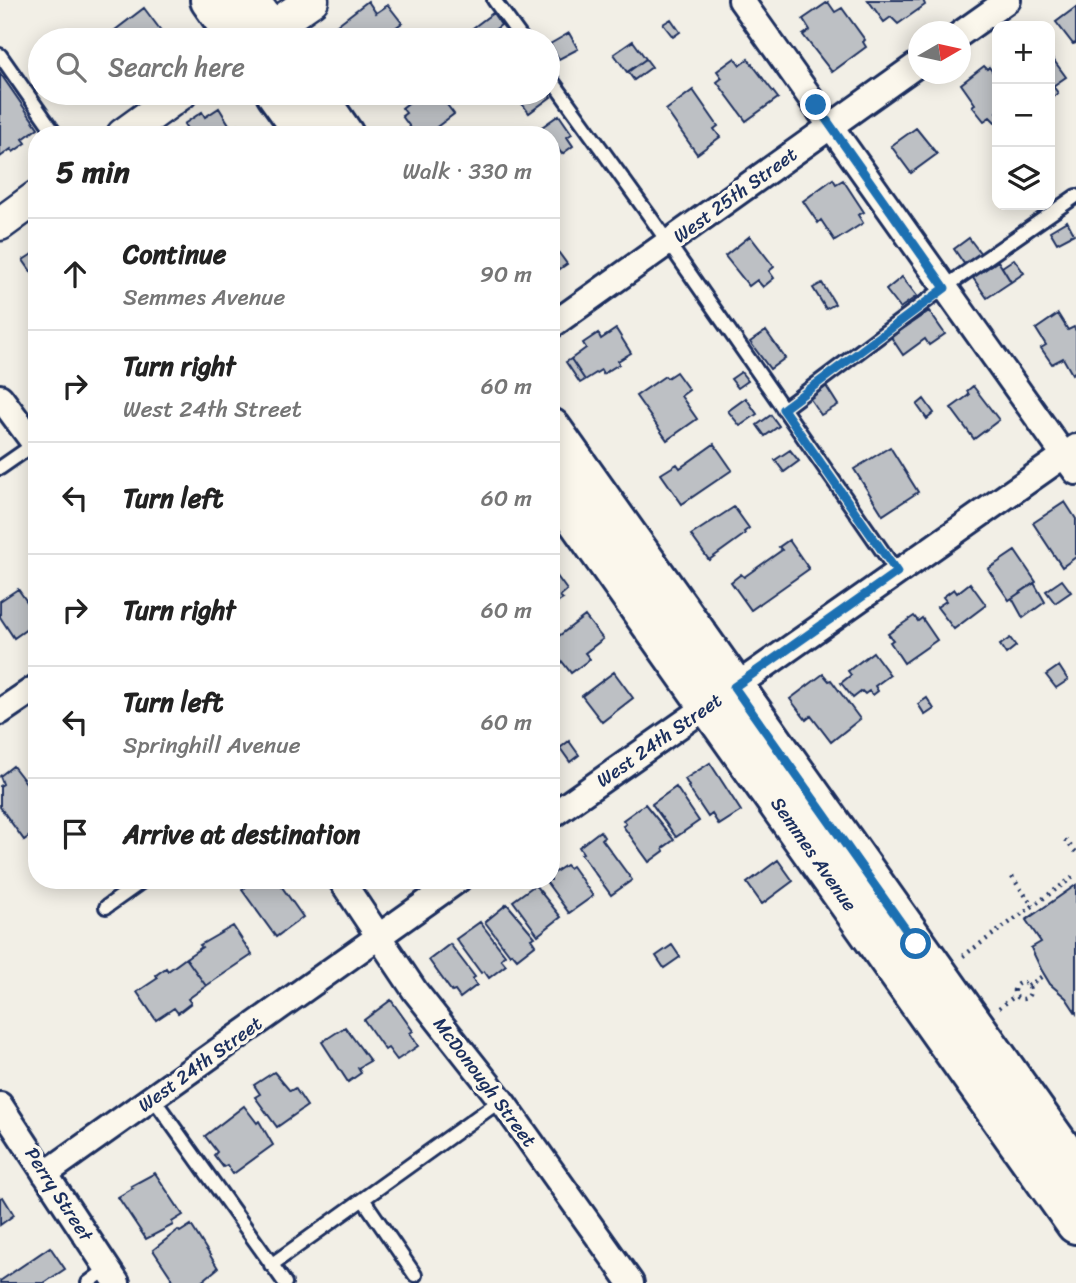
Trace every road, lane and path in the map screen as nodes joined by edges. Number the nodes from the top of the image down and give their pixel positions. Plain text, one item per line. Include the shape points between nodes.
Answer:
1 (210, 0) edge
2 (312, 0) edge
3 (494, 0) edge
4 (741, 0) edge
5 (1008, 0) edge
6 (971, 27) edge
7 (255, 28) edge
8 (262, 28) edge
9 (514, 28) edge
10 (0, 55) edge
11 (908, 72) edge
12 (560, 92) edge
13 (28, 94) edge
14 (36, 105) edge
15 (164, 105) edge
16 (285, 105) edge
17 (323, 105) edge
18 (831, 125) junction
19 (51, 126) edge
20 (135, 126) edge
21 (300, 126) edge
22 (338, 126) edge
23 (1076, 197) edge
24 (28, 204) edge
25 (0, 224) edge
26 (667, 244) junction
27 (945, 288) junction
28 (560, 320) edge
29 (0, 397) edge
30 (783, 409) junction
31 (28, 434) edge
32 (560, 442) edge
33 (28, 450) edge
34 (1072, 458) edge
35 (0, 468) edge
36 (560, 494) edge
37 (897, 572) junction
38 (28, 693) edge
39 (721, 696) junction
40 (0, 712) edge
41 (560, 810) edge
42 (1065, 840) dead end
43 (1076, 852) edge
44 (1076, 875) edge
45 (1012, 877) dead end
46 (131, 889) edge
47 (347, 889) edge
48 (445, 889) edge
49 (1033, 906) junction
50 (106, 907) dead end
51 (378, 936) junction
52 (961, 957) dead end
53 (1044, 975) dead end
54 (1028, 986) junction
55 (1015, 996) junction
56 (998, 1009) dead end
57 (1003, 1093) junction
58 (153, 1098) junction
59 (501, 1100) junction
60 (0, 1105) edge
61 (1076, 1169) edge
62 (45, 1174) junction
63 (363, 1199) junction
64 (1076, 1224) edge
65 (271, 1265) junction
66 (415, 1275) dead end
67 (104, 1278) edge
68 (285, 1283) edge
69 (631, 1283) edge

1 - 7 main road
2 - 8 street
3 - 9 lane
4 - 18 street
5 - 6 street
10 - 13 lane
11 - 18 street, West 25th Street
12 - 26 lane
14 - 19 lane
15 - 20 street
16 - 21 main road
17 - 22 main road
18 - 26 street, West 25th Street
18 - 27 street
23 - 27 lane
24 - 25 street
26 - 28 street, West 25th Street
26 - 30 lane
27 - 30 lane
27 - 34 street
29 - 31 street
30 - 37 lane
32 - 39 main road, Semmes Avenue
33 - 35 lane
34 - 37 street, West 24th Street
36 - 39 main road, Semmes Avenue
37 - 39 street, West 24th Street
38 - 40 street
39 - 41 street, West 24th Street
39 - 57 main road, Semmes Avenue
42 - 43 path
44 - 49 path
45 - 49 path
46 - 50 lane
47 - 51 street, McDonough Street
48 - 51 street, West 24th Street
49 - 52 path
51 - 58 street, West 24th Street
51 - 59 street, McDonough Street
53 - 54 path
54 - 55 path via 1018,984
54 - 55 path via 1027,998
55 - 56 path
57 - 61 main road, Semmes Avenue
57 - 64 main road, Semmes Avenue
58 - 62 street, West 24th Street
58 - 65 lane
59 - 63 lane
59 - 69 street, McDonough Street
60 - 62 street, Perry Street
62 - 67 street, Perry Street
63 - 65 lane
63 - 66 lane
65 - 68 lane

